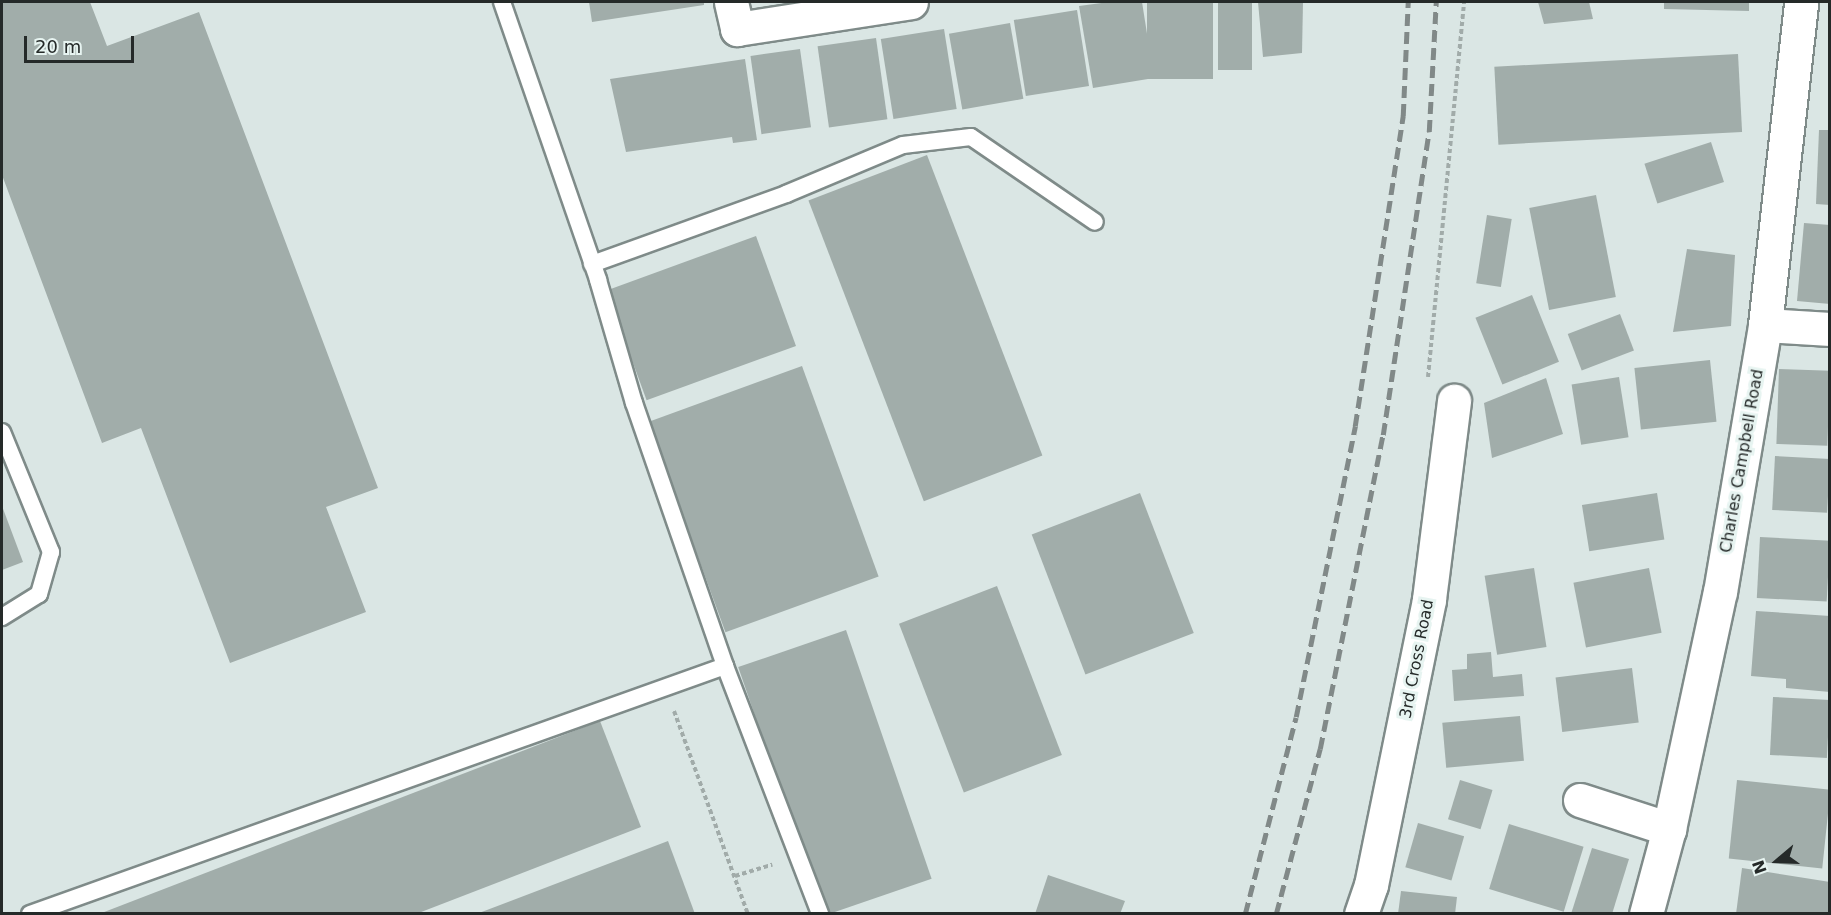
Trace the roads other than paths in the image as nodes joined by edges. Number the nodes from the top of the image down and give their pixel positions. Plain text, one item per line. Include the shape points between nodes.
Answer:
1 (502, 2) edge
2 (731, 2) edge
3 (911, 2) edge
4 (1801, 2) edge
5 (1095, 222) dead end
6 (592, 264) junction
7 (1765, 325) junction
8 (1830, 329) edge
9 (1454, 401) dead end
10 (2, 432) edge
11 (2, 617) edge
12 (725, 666) junction
13 (1580, 800) dead end
14 (1669, 829) junction
15 (30, 914) edge
16 (820, 914) edge
17 (1361, 914) edge
18 (1646, 914) edge

1 - 6 lane
2 - 3 street via 736,29
4 - 7 street, Charles Campbell Road
5 - 6 lane via 971,137 903,145 786,194
6 - 12 lane via 634,403
7 - 8 street
7 - 14 street, Charles Campbell Road via 1720,592
9 - 17 street, 3rd Cross Road via 1429,599 1371,885
10 - 11 lane via 51,552 39,594
12 - 15 lane
12 - 16 lane
13 - 14 street
14 - 18 street, Charles Campbell Road

